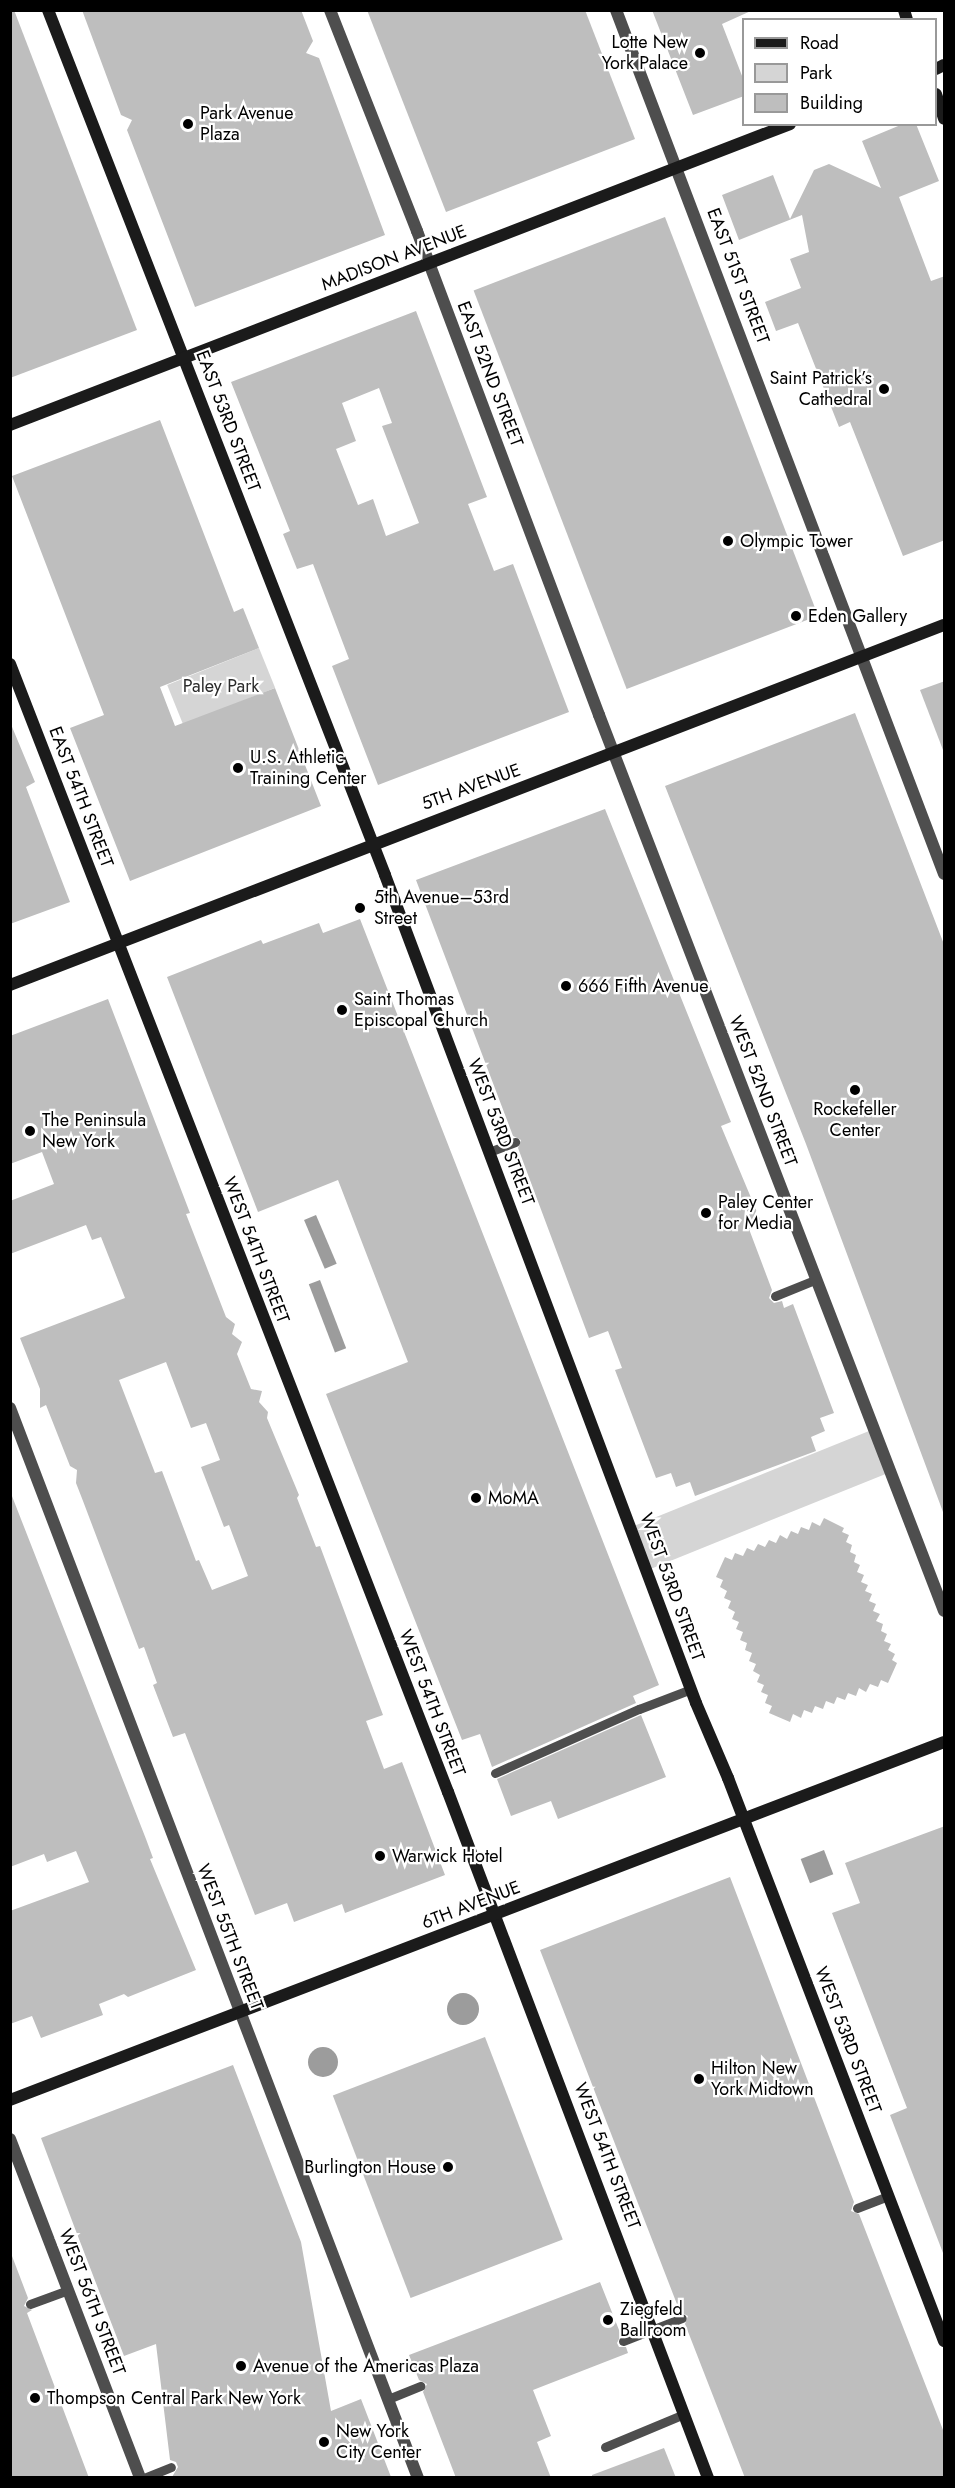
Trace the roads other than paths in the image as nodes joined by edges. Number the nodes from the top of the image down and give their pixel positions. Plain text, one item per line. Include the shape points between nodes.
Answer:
1 (48, 10) edge
2 (330, 10) edge
3 (616, 10) edge
4 (937, 97) edge
5 (945, 118) edge
6 (785, 126) edge
7 (678, 168) junction
8 (430, 264) junction
9 (184, 358) junction
10 (10, 425) edge
11 (945, 625) edge
12 (861, 656) junction
13 (10, 664) edge
14 (614, 752) junction
15 (372, 844) junction
16 (945, 874) edge
17 (119, 942) junction
18 (10, 985) edge
19 (515, 1142) dead end
20 (489, 1152) junction
21 (816, 1280) junction
22 (775, 1296) dead end
23 (10, 1408) edge
24 (945, 1611) edge
25 (691, 1689) junction
26 (945, 1742) edge
27 (495, 1773) dead end
28 (743, 1820) junction
29 (495, 1915) junction
30 (240, 2013) junction
31 (10, 2100) edge
32 (10, 2139) edge
33 (889, 2196) junction
34 (857, 2208) dead end
35 (68, 2289) junction
36 (30, 2304) dead end
37 (682, 2318) dead end
38 (653, 2330) junction
39 (623, 2341) dead end
40 (945, 2341) edge
41 (421, 2386) dead end
42 (388, 2399) junction
43 (684, 2414) junction
44 (605, 2447) dead end
45 (171, 2467) dead end
46 (142, 2478) edge
47 (418, 2478) edge
48 (708, 2478) edge

1 - 9 main road, EAST 53RD STREET
2 - 8 street, EAST 52ND STREET
3 - 7 street, EAST 51ST STREET
4 - 5 main road
6 - 7 main road, MADISON AVENUE
7 - 8 main road, MADISON AVENUE
7 - 12 street, EAST 51ST STREET
8 - 9 main road, MADISON AVENUE
8 - 14 street, EAST 52ND STREET
9 - 10 main road, MADISON AVENUE
9 - 15 main road, EAST 53RD STREET
11 - 12 main road, 5TH AVENUE
12 - 14 main road, 5TH AVENUE
12 - 16 street, EAST 51ST STREET
13 - 17 main road, EAST 54TH STREET
14 - 15 main road, 5TH AVENUE
14 - 21 street, WEST 52ND STREET
15 - 17 main road, 5TH AVENUE
15 - 20 main road, WEST 53RD STREET
17 - 18 main road, 5TH AVENUE
17 - 29 main road, WEST 54TH STREET
19 - 20 lane
20 - 25 main road, WEST 53RD STREET
21 - 22 lane
21 - 24 street, WEST 52ND STREET
23 - 30 street, WEST 55TH STREET
25 - 27 lane
25 - 28 main road, WEST 53RD STREET
26 - 28 main road, 6TH AVENUE
28 - 29 main road, 6TH AVENUE
28 - 33 main road, WEST 53RD STREET
29 - 30 main road, 6TH AVENUE
29 - 38 main road, WEST 54TH STREET
30 - 31 main road, 6TH AVENUE
30 - 42 street, WEST 55TH STREET
32 - 35 street, WEST 56TH STREET
33 - 34 lane
33 - 40 main road, WEST 53RD STREET
35 - 36 lane
35 - 46 street, WEST 56TH STREET
37 - 38 lane
38 - 39 lane
38 - 43 main road, WEST 54TH STREET
41 - 42 lane
42 - 47 street, WEST 55TH STREET
43 - 44 lane
43 - 48 main road, WEST 54TH STREET
45 - 46 lane

